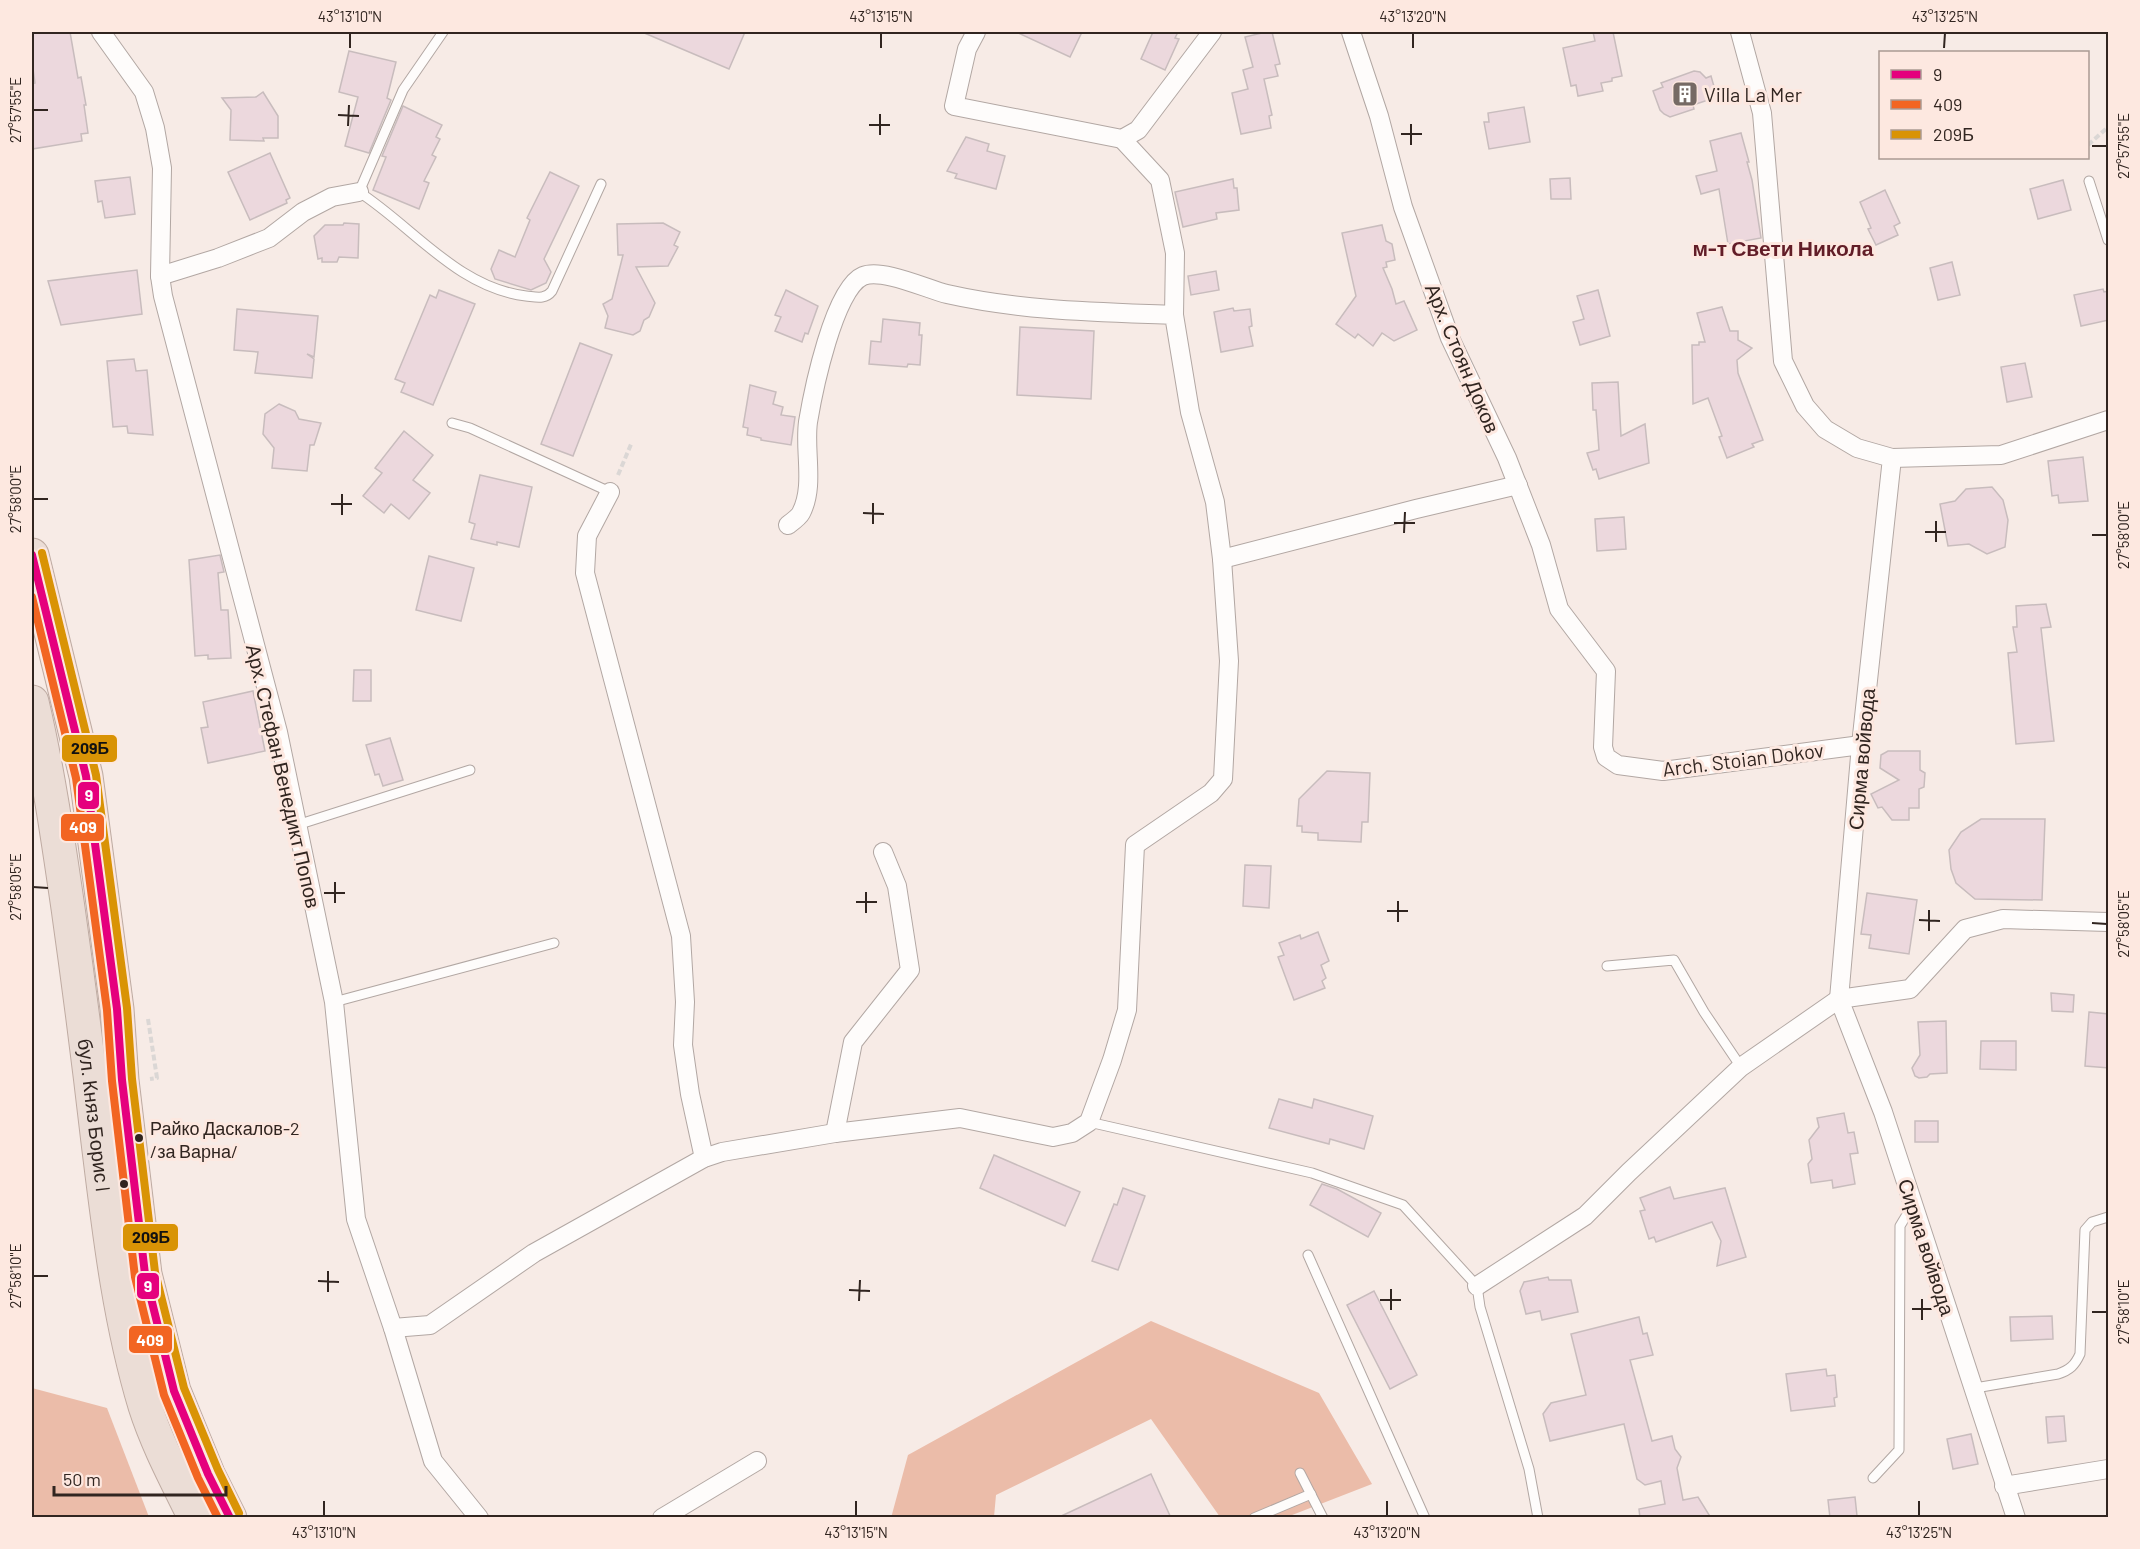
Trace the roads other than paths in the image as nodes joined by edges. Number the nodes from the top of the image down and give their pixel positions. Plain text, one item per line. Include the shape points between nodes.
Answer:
1 (101, 32) edge
2 (444, 32) edge
3 (976, 32) edge
4 (1212, 32) edge
5 (1351, 32) edge
6 (1740, 32) edge
7 (1122, 139) junction
8 (2089, 181) dead end
9 (601, 184) dead end
10 (359, 192) junction
11 (2109, 240) edge
12 (160, 276) junction
13 (1174, 315) junction
14 (2109, 420) edge
15 (452, 423) dead end
16 (1892, 458) junction
17 (1518, 485) junction
18 (610, 492) joint
19 (788, 525) dead end
20 (32, 555) edge
21 (1222, 559) junction
22 (1606, 671) joint
23 (32, 702) edge
24 (1861, 745) junction
25 (470, 770) dead end
26 (297, 825) junction
27 (883, 852) dead end
28 (2109, 922) edge
29 (554, 943) dead end
30 (1607, 966) dead end
31 (1839, 999) junction
32 (334, 1002) junction
33 (1741, 1067) junction
34 (1089, 1122) junction
35 (835, 1133) junction
36 (704, 1158) junction
37 (1913, 1204) junction
38 (2109, 1217) edge
39 (1308, 1255) dead end
40 (1477, 1286) junction
41 (393, 1328) junction
42 (1975, 1388) junction
43 (757, 1461) dead end
44 (2109, 1469) edge
45 (1300, 1473) dead end
46 (1873, 1478) dead end
47 (2004, 1486) junction
48 (1311, 1494) junction
49 (195, 1518) edge
50 (230, 1518) edge
51 (479, 1518) edge
52 (662, 1518) edge
53 (1254, 1518) edge
54 (1323, 1518) edge
55 (1425, 1518) edge
56 (1538, 1518) edge
57 (2016, 1518) edge

1 - 12 street, Арх. Стефан Венедикт Попов via 144,92 155,128 162,168
2 - 10 lane via 403,90
3 - 7 street via 967,50 954,106
4 - 7 street via 1138,130
5 - 17 street, Арх. Стоян Доков via 1403,207 1450,338
6 - 16 street via 1762,113 1783,361 1805,406 1825,429 1857,448
7 - 13 street via 1160,180 1175,254
8 - 11 lane
9 - 10 lane via 552,291 539,297 505,294 469,276
10 - 12 street via 332,197 303,212 269,238
12 - 26 street, Арх. Стефан Венедикт Попов via 278,732
13 - 19 street via 1030,309 947,294 881,275 864,276 849,286 823,348 808,424 806,493 801,514
13 - 21 street via 1190,412 1215,502
14 - 16 street via 2001,454
15 - 18 lane
16 - 24 street, Сирма войвода
17 - 21 street
17 - 22 street, Арх. Стоян Доков via 1541,545 1559,609
18 - 36 street via 587,536 585,573 681,936 683,1045
20 - 50 highway, бул. Княз Борис I via 86,776 117,1009 145,1274 174,1390
21 - 34 street via 1229,661 1223,779 1211,793 1135,845 1127,1010
22 - 24 street, Arch. Stoian Dokov via 1603,747 1606,757 1618,765 1663,771
23 - 49 highway, бул. Княз Борис I via 61,862 126,1336 146,1408
24 - 31 street, Сирма войвода
25 - 26 lane
26 - 32 street, Арх. Стефан Венедикт Попов
27 - 35 street via 897,886 910,970 853,1042
28 - 31 street via 2003,919 1965,929 1910,989
29 - 32 lane
30 - 33 lane via 1674,960
31 - 33 street
31 - 37 street, Сирма войвода via 1883,1112
32 - 41 street, Арх. Стефан Венедикт Попов via 356,1219
33 - 40 street via 1585,1216
34 - 35 street via 1072,1133 1053,1137 960,1118
34 - 40 lane via 1312,1173 1403,1205
35 - 36 street
36 - 41 street via 534,1253 430,1325
37 - 42 street, Сирма войвода
37 - 46 lane via 1900,1226 1899,1450
38 - 42 lane via 2092,1222 2085,1230 2079,1354 2075,1364 2058,1374
39 - 55 lane
40 - 56 lane via 1529,1469
41 - 51 street, Арх. Стефан Венедикт Попов via 433,1461
42 - 47 street, Сирма войвода
43 - 52 street
44 - 47 street
45 - 48 lane
47 - 57 street, Сирма войвода
48 - 53 lane
48 - 54 lane

